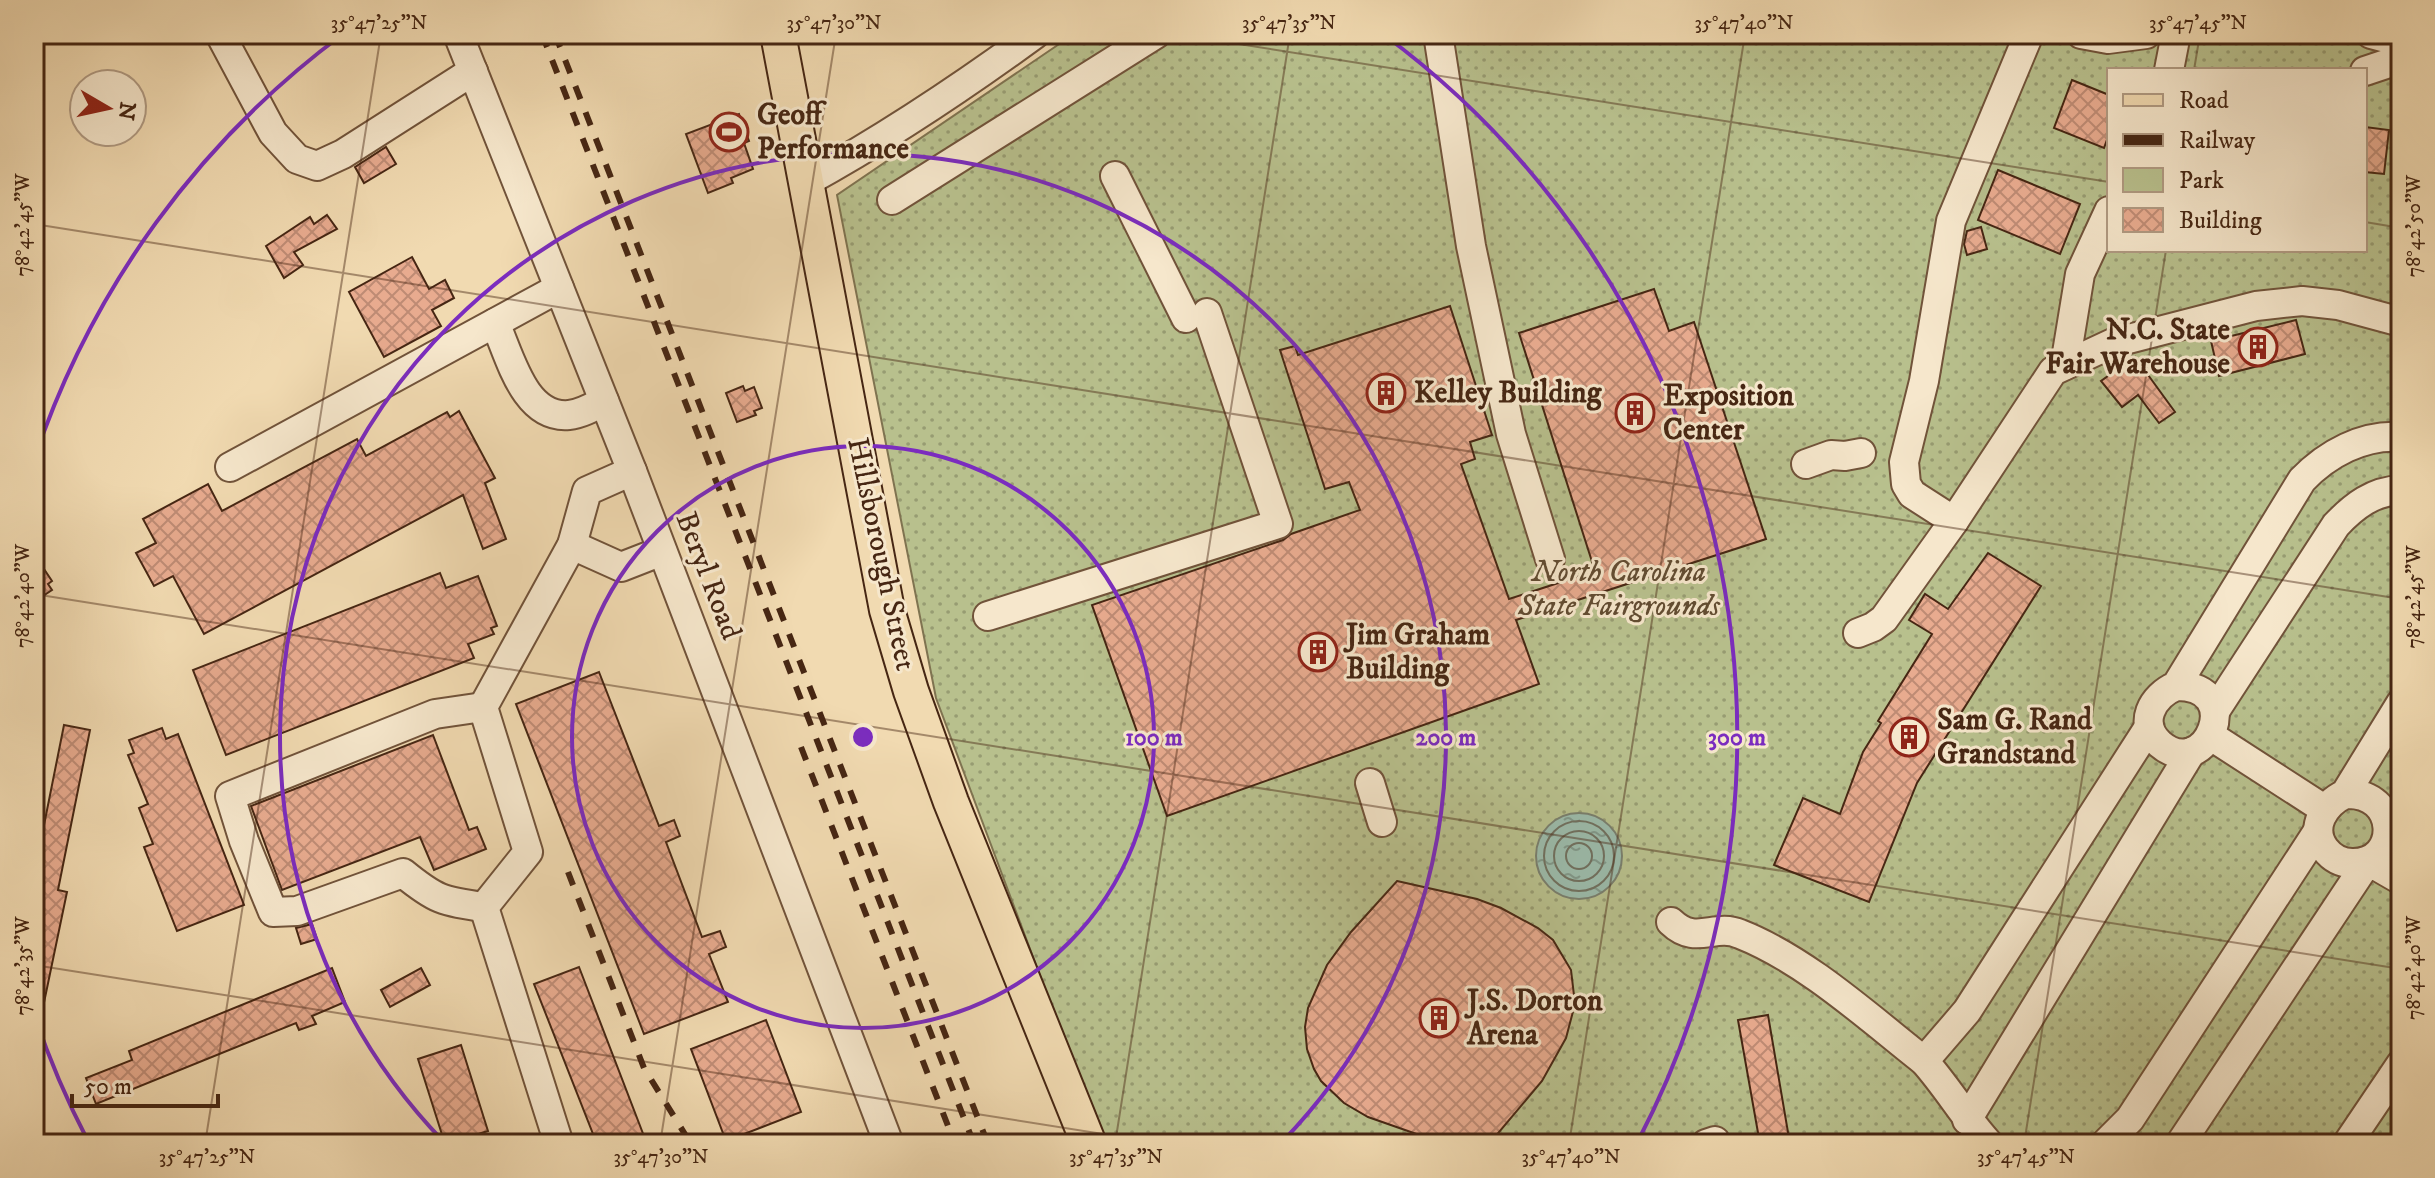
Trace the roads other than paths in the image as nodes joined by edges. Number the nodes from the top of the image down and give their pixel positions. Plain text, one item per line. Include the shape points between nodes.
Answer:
1 (220, 34) edge
2 (458, 34) edge
3 (778, 34) edge
4 (1035, 34) edge
5 (1156, 34) edge
6 (1438, 34) edge
7 (2029, 34) edge
8 (2081, 34) edge
9 (2146, 34) edge
10 (2176, 34) edge
11 (2371, 34) edge
12 (2401, 42) edge
13 (2401, 59) edge
14 (2169, 68) edge
15 (2367, 70) edge
16 (473, 71) junction
17 (1115, 176) dead end
18 (806, 182) junction
19 (892, 200) dead end
20 (2107, 215) edge
21 (559, 288) junction
22 (2401, 322) edge
23 (495, 323) junction
24 (2065, 365) junction
25 (604, 401) junction
26 (2401, 437) edge
27 (1861, 453) dead end
28 (1806, 464) dead end
29 (230, 467) dead end
30 (632, 471) junction
31 (2401, 490) edge
32 (1954, 521) junction
33 (572, 545) junction
34 (662, 551) junction
35 (1550, 559) dead end
36 (988, 616) dead end
37 (1858, 633) dead end
38 (2176, 686) junction
39 (2401, 703) edge
40 (483, 707) junction
41 (2149, 727) junction
42 (2206, 733) junction
43 (1370, 783) dead end
44 (2329, 811) junction
45 (1382, 822) dead end
46 (2397, 827) edge
47 (2368, 861) junction
48 (2401, 880) edge
49 (484, 907) junction
50 (1671, 922) dead end
51 (1924, 1061) junction
52 (2401, 1064) edge
53 (1967, 1120) junction
54 (559, 1144) edge
55 (889, 1144) edge
56 (1089, 1144) edge
57 (1989, 1144) edge
58 (2105, 1144) edge
59 (2180, 1144) edge
60 (2347, 1144) edge

1 - 16 street via 273,133 297,159 317,166
2 - 16 street, Beryl Road
3 - 18 main road, Hillsborough Street
4 - 18 street via 965,85
5 - 19 street
6 - 35 street via 1471,246 1511,434
7 - 32 street via 1951,221 1924,381 1904,462 1912,494
8 - 9 street via 2108,39
10 - 14 street
11 - 12 street
13 - 15 street
16 - 21 street, Beryl Road
17 - 36 street via 1197,316 1278,524
18 - 56 main road, Hillsborough Street via 887,610 951,802
20 - 24 street via 2080,274
21 - 23 street
21 - 25 street, Beryl Road
22 - 24 street via 2302,301 2256,306 2113,343
23 - 25 street via 527,393 541,409 570,415
23 - 29 street
24 - 32 street via 2053,371
25 - 30 street, Beryl Road
26 - 38 street via 2358,443 2316,465 2302,480
27 - 28 street
30 - 33 street via 587,491
30 - 34 street, Beryl Road
31 - 42 street via 2369,497 2336,525
32 - 37 street via 1884,619
33 - 34 street via 621,567
33 - 40 street
34 - 55 street, Beryl Road
38 - 41 street via 2153,701
38 - 42 street via 2188,686 2209,699
39 - 44 street
40 - 49 street via 528,852
40 - 49 street via 435,714 230,796 273,912 297,911 403,873 442,901
41 - 42 street via 2155,739 2177,753
41 - 51 street via 1967,1011
42 - 44 street
42 - 53 street
43 - 45 street
44 - 46 street via 2358,793 2380,806
44 - 47 street via 2320,842 2335,859
44 - 58 street via 2130,1119
46 - 47 street
47 - 48 street
47 - 59 street
49 - 54 street
50 - 51 street via 1699,935 1728,929 1780,953
51 - 53 street
52 - 60 street
53 - 57 street

